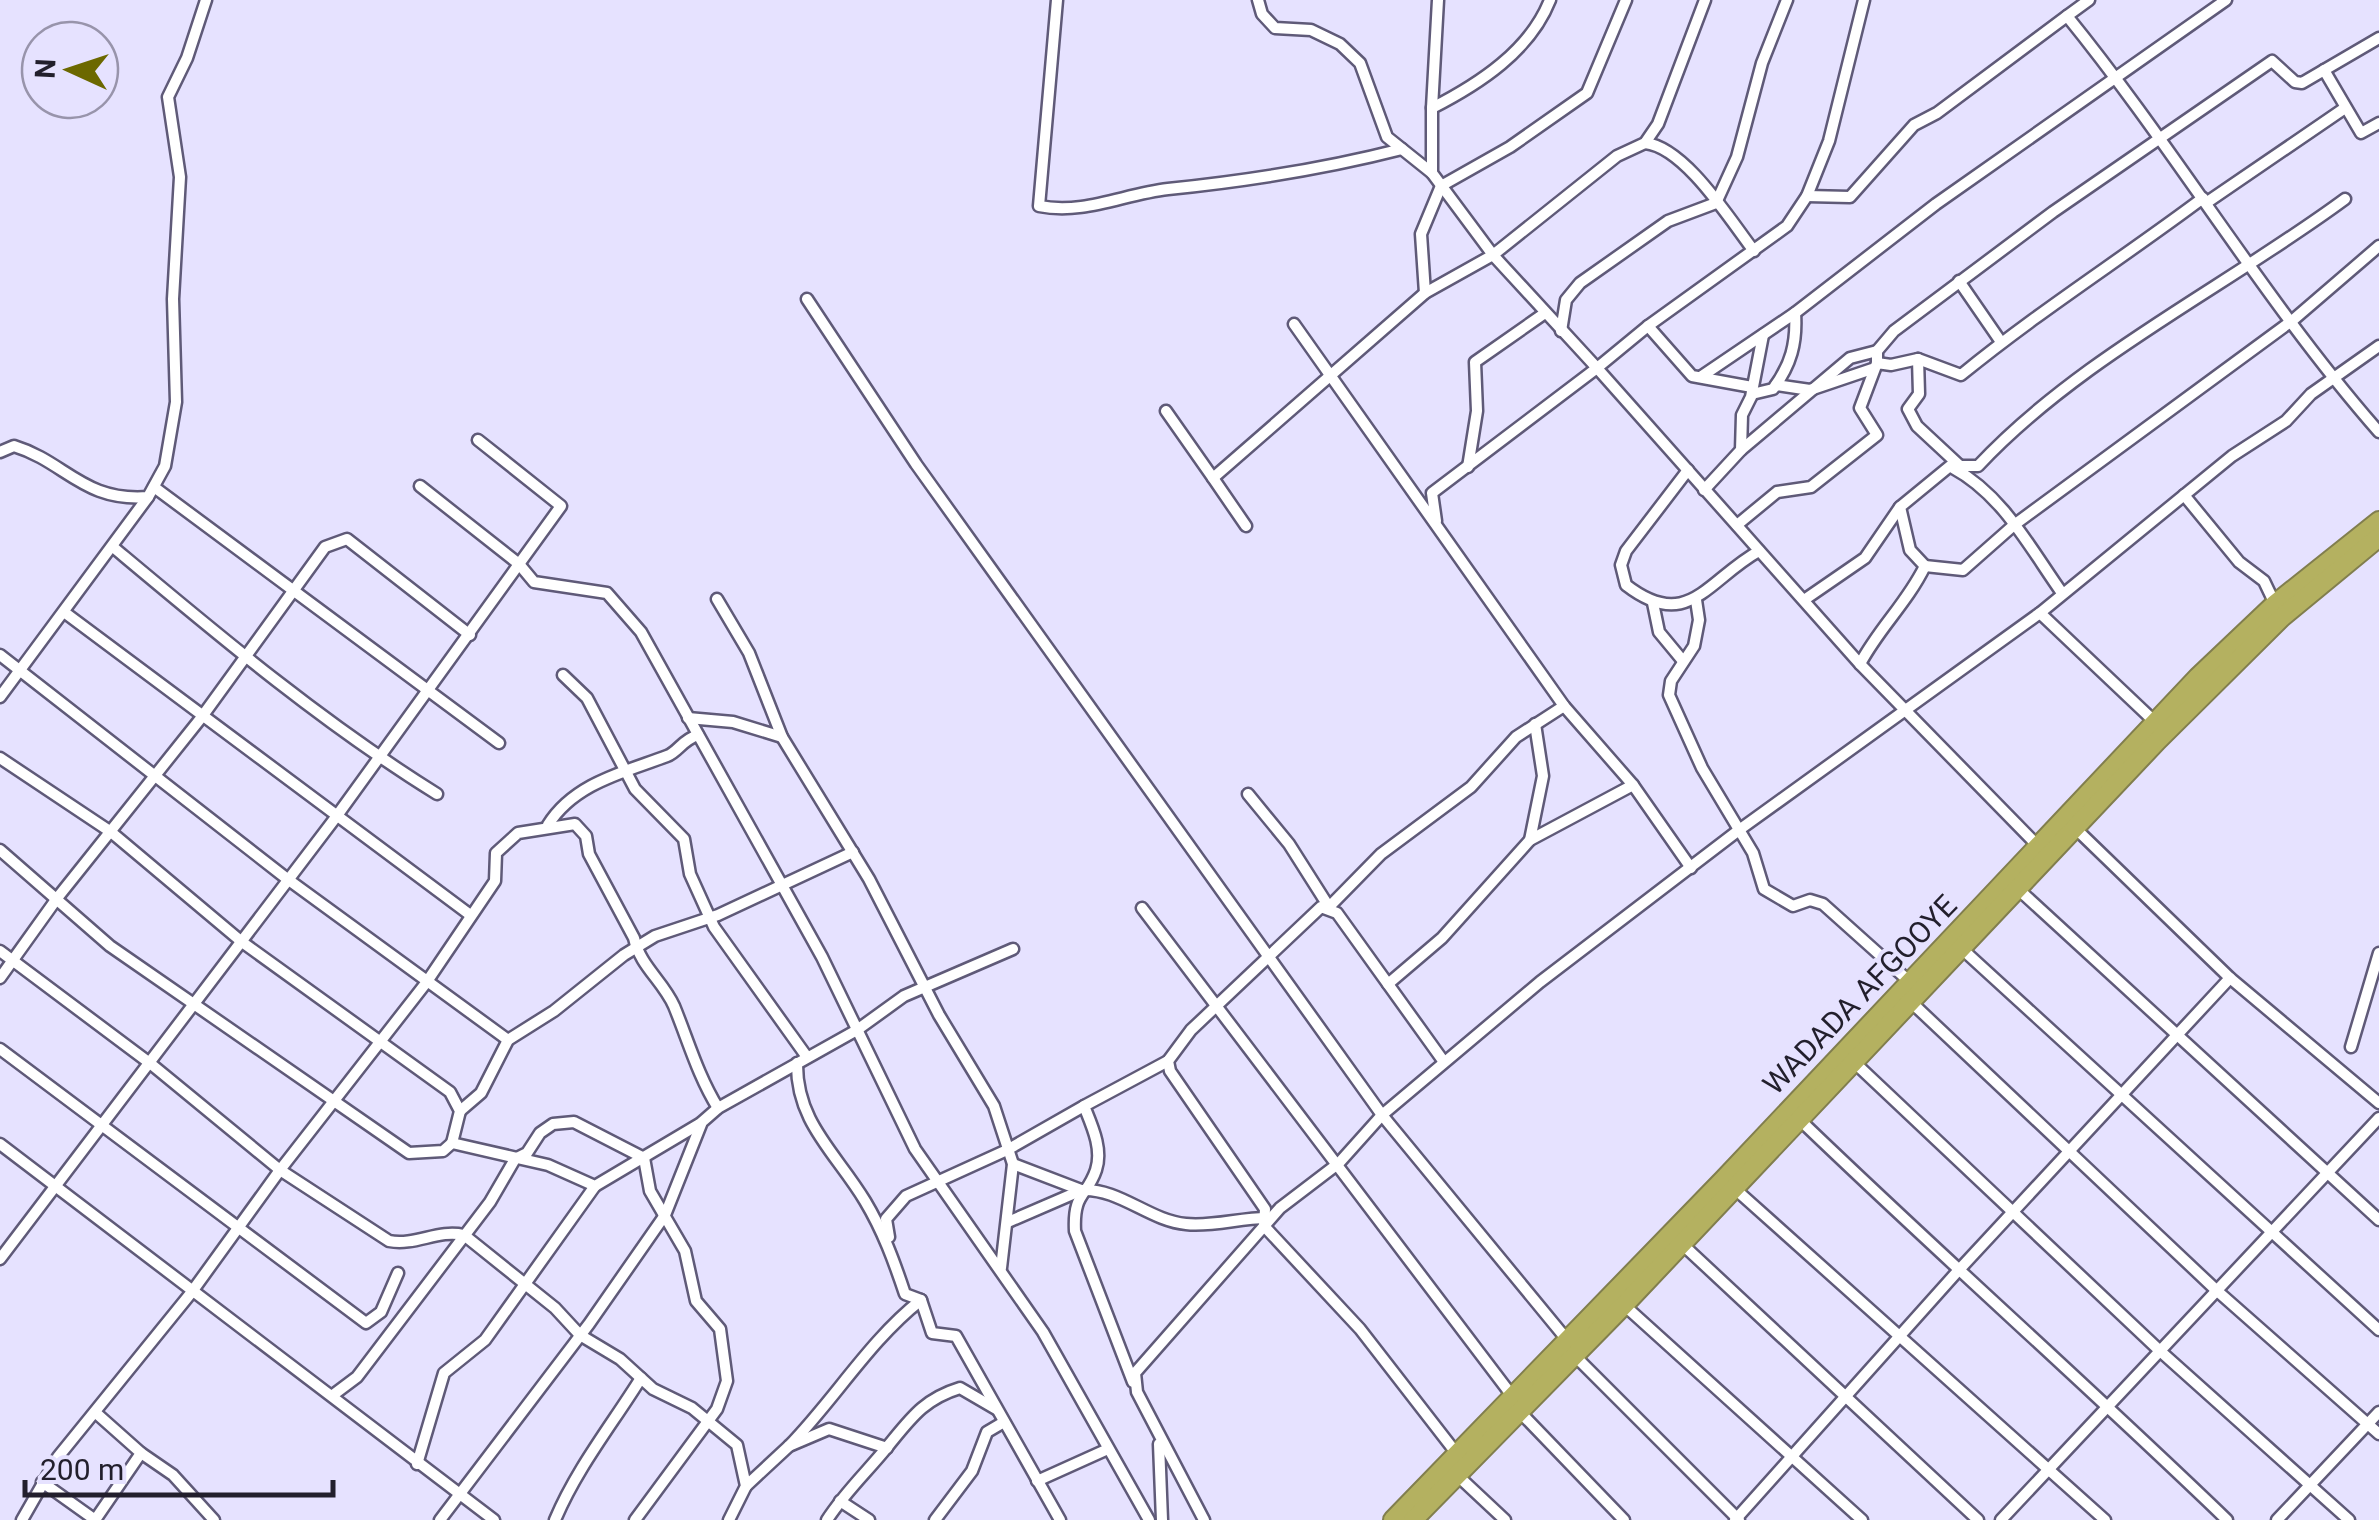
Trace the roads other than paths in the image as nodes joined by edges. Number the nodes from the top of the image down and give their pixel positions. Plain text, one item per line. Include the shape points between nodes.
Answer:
1 (206, 0) edge
2 (1057, 0) edge
3 (1258, 0) edge
4 (1438, 0) edge
5 (1550, 0) edge
6 (1626, 0) edge
7 (1705, 0) edge
8 (1787, 0) edge
9 (1864, 0) edge
10 (2090, 0) edge
11 (2226, 0) edge
12 (2209, 4) edge
13 (2067, 16) junction
14 (2379, 38) edge
15 (2324, 70) junction
16 (2115, 75) junction
17 (1432, 108) junction
18 (2345, 108) junction
19 (2379, 124) edge
20 (2160, 138) junction
21 (1645, 142) junction
22 (1402, 149) junction
23 (1432, 173) junction
24 (1441, 186) junction
25 (1807, 196) junction
26 (2345, 199) dead end
27 (2204, 200) junction
28 (1716, 203) junction
29 (2379, 246) edge
30 (1754, 252) junction
31 (1493, 255) junction
32 (2249, 263) junction
33 (1960, 281) junction
34 (1425, 293) junction
35 (807, 299) dead end
36 (1545, 313) junction
37 (1795, 313) junction
38 (2293, 320) junction
39 (1294, 324) dead end
40 (1648, 326) junction
41 (1561, 331) junction
42 (1762, 335) junction
43 (2002, 342) junction
44 (2379, 346) edge
45 (1918, 359) junction
46 (1875, 361) junction
47 (1597, 368) junction
48 (1329, 376) junction
49 (1702, 376) junction
50 (2335, 379) junction
51 (1776, 386) junction
52 (1752, 390) junction
53 (1810, 390) junction
54 (1166, 411) dead end
55 (2379, 432) edge
56 (478, 440) dead end
57 (1741, 450) junction
58 (0, 451) edge
59 (1955, 466) junction
60 (1468, 467) junction
61 (1688, 470) junction
62 (1213, 478) junction
63 (420, 486) dead end
64 (1704, 490) junction
65 (151, 492) junction
66 (2184, 495) junction
67 (1900, 507) junction
68 (1436, 521) junction
69 (2379, 522) edge
70 (1737, 525) junction
71 (2014, 525) junction
72 (1246, 526) dead end
73 (2379, 536) edge
74 (112, 547) junction
75 (1759, 550) junction
76 (519, 564) junction
77 (1925, 566) junction
78 (292, 590) junction
79 (2062, 593) junction
80 (718, 598) dead end
81 (1696, 600) junction
82 (1804, 600) junction
83 (1653, 603) junction
84 (2275, 604) junction
85 (64, 612) junction
86 (2040, 613) junction
87 (470, 635) junction
88 (0, 655) edge
89 (245, 657) junction
90 (1683, 661) junction
91 (1860, 664) junction
92 (20, 671) junction
93 (563, 675) dead end
94 (427, 692) junction
95 (0, 697) edge
96 (1564, 706) junction
97 (1906, 714) junction
98 (201, 718) junction
99 (688, 718) junction
100 (2155, 722) junction
101 (1535, 724) junction
102 (698, 735) junction
103 (782, 736) junction
104 (499, 742) dead end
105 (378, 757) junction
106 (0, 758) edge
107 (622, 768) junction
108 (154, 777) junction
109 (1633, 785) junction
110 (436, 794) dead end
111 (1248, 794) dead end
112 (336, 817) junction
113 (548, 825) junction
114 (2074, 827) junction
115 (1740, 830) junction
116 (110, 832) junction
117 (1530, 840) junction
118 (2038, 846) junction
119 (0, 850) edge
120 (853, 852) junction
121 (1690, 868) junction
122 (286, 878) junction
123 (784, 886) junction
124 (2017, 888) junction
125 (58, 896) junction
126 (1142, 908) dead end
127 (1329, 908) junction
128 (469, 914) junction
129 (709, 918) junction
130 (242, 942) junction
131 (636, 948) junction
132 (1013, 948) dead end
133 (1962, 948) junction
134 (0, 951) edge
135 (2379, 952) edge
136 (1270, 953) junction
137 (12, 961) junction
138 (0, 978) edge
139 (2230, 978) junction
140 (1910, 982) junction
141 (426, 983) junction
142 (1388, 984) junction
143 (928, 985) junction
144 (1911, 1002) junction
145 (195, 1006) junction
146 (1215, 1008) junction
147 (857, 1030) junction
148 (2176, 1038) junction
149 (508, 1040) junction
150 (380, 1044) junction
151 (2350, 1047) dead end
152 (0, 1049) edge
153 (802, 1060) junction
154 (1168, 1061) junction
155 (1444, 1062) junction
156 (1854, 1063) junction
157 (151, 1064) junction
158 (2122, 1097) junction
159 (334, 1102) junction
160 (2379, 1104) edge
161 (1084, 1106) junction
162 (718, 1108) junction
163 (460, 1111) junction
164 (1382, 1114) junction
165 (2379, 1118) edge
166 (1799, 1119) junction
167 (702, 1122) junction
168 (102, 1123) junction
169 (452, 1143) junction
170 (0, 1144) edge
171 (1007, 1150) junction
172 (2070, 1154) junction
173 (644, 1158) junction
174 (515, 1159) junction
175 (1339, 1163) junction
176 (1013, 1164) junction
177 (2326, 1169) junction
178 (280, 1170) junction
179 (939, 1182) junction
180 (57, 1184) junction
181 (595, 1186) junction
182 (1734, 1188) junction
183 (1082, 1190) junction
184 (2013, 1213) junction
185 (665, 1215) junction
186 (2379, 1220) edge
187 (1008, 1222) junction
188 (1265, 1222) junction
189 (238, 1229) junction
190 (2270, 1230) junction
191 (464, 1235) junction
192 (1682, 1244) junction
193 (890, 1248) junction
194 (1, 1256) edge
195 (1001, 1268) junction
196 (1956, 1272) junction
197 (398, 1274) dead end
198 (524, 1283) junction
199 (2215, 1289) junction
200 (192, 1293) junction
201 (921, 1300) junction
202 (1624, 1304) junction
203 (2379, 1330) edge
204 (580, 1335) junction
205 (1900, 1335) junction
206 (1572, 1348) junction
207 (2159, 1350) junction
208 (641, 1378) junction
209 (1134, 1383) junction
210 (1846, 1395) junction
211 (332, 1396) junction
212 (1517, 1405) junction
213 (2109, 1406) junction
214 (997, 1409) junction
215 (2379, 1412) edge
216 (96, 1413) junction
217 (708, 1421) junction
218 (1004, 1422) junction
219 (2368, 1424) junction
220 (2379, 1434) edge
221 (1159, 1438) junction
222 (789, 1446) junction
223 (887, 1448) junction
224 (1108, 1450) junction
225 (141, 1453) junction
226 (1457, 1454) junction
227 (1792, 1458) junction
228 (417, 1464) junction
229 (2050, 1469) junction
230 (1457, 1475) junction
231 (42, 1482) junction
232 (1037, 1482) junction
233 (2308, 1484) junction
234 (746, 1486) junction
235 (461, 1496) junction
236 (840, 1501) junction
237 (1737, 1519) edge
238 (22, 1520) edge
239 (94, 1520) edge
240 (214, 1520) edge
241 (440, 1520) edge
242 (494, 1520) edge
243 (555, 1520) edge
244 (635, 1520) edge
245 (729, 1520) edge
246 (827, 1520) edge
247 (869, 1520) edge
248 (935, 1520) edge
249 (1060, 1520) edge
250 (1150, 1520) edge
251 (1162, 1520) edge
252 (1204, 1520) edge
253 (1393, 1520) edge
254 (1413, 1520) edge
255 (1505, 1520) edge
256 (1624, 1520) edge
257 (1862, 1520) edge
258 (1978, 1520) edge
259 (2002, 1520) edge
260 (2105, 1520) edge
261 (2227, 1520) edge
262 (2277, 1520) edge
263 (2349, 1520) edge

1 - 65 street via 168,97 180,177 176,402 165,466
2 - 22 street via 1040,206 1058,210 1215,187
3 - 22 street via 1275,28 1311,30 1360,63 1388,137
4 - 17 street
5 - 17 street via 1506,60
6 - 24 street via 1587,93
7 - 21 street
8 - 28 street
9 - 25 street via 1829,141
10 - 13 street
11 - 12 street
12 - 16 street
13 - 16 street
13 - 25 street via 1914,126 1850,197
14 - 15 street
15 - 18 street
15 - 20 street via 2298,83 2272,62
16 - 20 street
16 - 37 street
17 - 23 street
18 - 19 street via 2361,133
18 - 27 street
20 - 27 street
20 - 33 street
21 - 28 street via 1660,144
21 - 31 street via 1616,156
22 - 23 street
23 - 24 street
24 - 31 street
24 - 34 street via 1421,234
25 - 30 street via 1787,226
26 - 32 street
27 - 32 street
27 - 43 street
28 - 30 street
28 - 41 street via 1668,221 1580,283 1566,300
29 - 38 street
30 - 40 street
31 - 34 street
31 - 36 street
32 - 38 street
32 - 59 street via 2028,418 1978,466
33 - 43 street
33 - 46 street via 1894,331
34 - 48 street
35 - 136 street via 916,464
36 - 41 street
36 - 60 street via 1474,362
37 - 42 street
37 - 51 street via 1792,357
38 - 50 street
38 - 71 street
39 - 48 street
40 - 47 street
40 - 49 street via 1685,372
41 - 47 street
42 - 49 street
42 - 52 street
43 - 45 street via 1961,375
44 - 50 street
45 - 46 street
45 - 59 street via 1919,394 1908,408
46 - 53 street
46 - 53 street via 1850,358
46 - 70 street via 1860,408 1877,435 1811,487 1777,492
47 - 60 street
47 - 61 street
48 - 62 street
48 - 68 street
49 - 52 street
50 - 55 street
50 - 66 street
51 - 52 street via 1765,394
51 - 53 street
52 - 57 street via 1742,415
53 - 57 street
54 - 62 street
56 - 76 street via 560,506
57 - 64 street
58 - 65 street via 31,451 71,480 123,499
59 - 67 street
59 - 71 street
60 - 68 street via 1432,494
61 - 64 street
61 - 83 street via 1621,566 1626,585
62 - 72 street
63 - 76 street
64 - 70 street
65 - 74 street
65 - 78 street
66 - 79 street
66 - 84 street via 2239,562 2264,581
67 - 77 street via 1910,550
67 - 82 street via 1865,558
68 - 96 street
69 - 84 highway, WADADA AFGOOYE
70 - 75 street
71 - 77 street via 1964,570
71 - 79 street
73 - 114 highway, WADADA AFGOOYE via 2282,616
74 - 85 street
74 - 89 street
75 - 81 street
75 - 82 street
76 - 87 street
76 - 99 street via 534,582 608,593 642,632
77 - 91 street
78 - 87 street via 325,547 347,539
78 - 89 street
78 - 94 street
79 - 86 street
80 - 103 street
81 - 83 street
81 - 90 street via 1696,638
82 - 91 street
83 - 90 street via 1659,632
84 - 100 highway, WADADA AFGOOYE
85 - 92 street
85 - 98 street
86 - 97 street
86 - 100 street
87 - 94 street
88 - 92 street
89 - 98 street
89 - 105 street
90 - 115 street via 1669,695
91 - 97 street
92 - 95 street
92 - 108 street
93 - 107 street via 587,698
94 - 104 street
94 - 105 street
96 - 101 street
96 - 109 street
97 - 115 street
97 - 118 street
98 - 108 street
98 - 112 street
99 - 102 street
99 - 103 street
100 - 118 highway, WADADA AFGOOYE
101 - 117 street via 1543,776
101 - 127 street via 1471,787 1381,854
102 - 107 street via 669,756
102 - 123 street
103 - 120 street
105 - 110 street
105 - 112 street
106 - 116 street
107 - 113 street via 557,810
107 - 129 street via 652,810 684,839 685,859
108 - 116 street
108 - 122 street
109 - 117 street
109 - 121 street
111 - 127 street via 1290,844
112 - 122 street
112 - 128 street
113 - 128 street via 504,841 496,853 495,882
113 - 131 street via 575,824 586,836
114 - 124 highway, WADADA AFGOOYE
114 - 139 street
115 - 121 street
115 - 140 street via 1764,889 1793,906 1823,904
116 - 125 street
116 - 130 street
117 - 142 street via 1442,938
118 - 140 highway, WADADA AFGOOYE
119 - 125 street
120 - 123 street
120 - 143 street
121 - 155 street
122 - 130 street
122 - 141 street
123 - 129 street
123 - 147 street
124 - 133 highway, WADADA AFGOOYE
124 - 148 street
125 - 137 street
125 - 145 street via 110,946
126 - 146 street
127 - 136 street via 1320,907
127 - 142 street
128 - 141 street
129 - 131 street
129 - 153 street
130 - 145 street
130 - 150 street
131 - 149 street
131 - 162 street via 674,1006
132 - 143 street
133 - 144 highway, WADADA AFGOOYE
133 - 158 street
134 - 137 street
135 - 151 street
136 - 146 street
136 - 164 street
137 - 138 street
137 - 157 street
139 - 148 street
139 - 160 street
140 - 206 highway, WADADA AFGOOYE
141 - 149 street
141 - 150 street
142 - 155 street
143 - 147 street
143 - 171 street via 994,1106
144 - 156 highway, WADADA AFGOOYE
144 - 172 street
145 - 157 street
145 - 159 street
146 - 154 street
146 - 175 street
147 - 153 street
147 - 179 street via 915,1149
148 - 158 street
148 - 177 street
149 - 163 street via 481,1092
150 - 159 street
150 - 163 street via 450,1092
152 - 168 street
153 - 162 street
153 - 193 street via 800,1105
154 - 161 street
154 - 188 street
155 - 164 street
156 - 166 highway, WADADA AFGOOYE
156 - 184 street
157 - 168 street
157 - 178 street
158 - 172 street
158 - 190 street
159 - 169 street via 409,1153
159 - 178 street
161 - 171 street
161 - 183 street via 1098,1145 1096,1169
162 - 167 street
163 - 169 street
164 - 175 street
164 - 206 street
165 - 177 street
166 - 182 highway, WADADA AFGOOYE
166 - 196 street
167 - 173 street
167 - 185 street
168 - 180 street
168 - 189 street
169 - 174 street
170 - 180 street
171 - 176 street
171 - 179 street
172 - 184 street
172 - 199 street
173 - 174 street via 574,1122 553,1124
173 - 181 street
173 - 185 street via 650,1191
174 - 181 street
174 - 191 street
175 - 188 street
175 - 212 street
176 - 183 street
176 - 187 street
177 - 186 street
177 - 190 street
178 - 189 street
178 - 191 street via 390,1240
179 - 193 street via 906,1196 886,1219
179 - 195 street
180 - 194 street
180 - 200 street
181 - 198 street
182 - 192 highway, WADADA AFGOOYE
182 - 205 street
183 - 187 street
183 - 188 street via 1187,1224
183 - 209 street via 1075,1231
184 - 196 street
184 - 207 street
185 - 204 street
185 - 217 street via 684,1251 696,1302 720,1329 725,1348 727,1381
187 - 195 street
188 - 209 street via 1140,1364
188 - 226 street
189 - 197 street via 366,1323 380,1312
189 - 200 street
190 - 199 street
190 - 203 street
191 - 198 street
191 - 211 street via 357,1377
192 - 202 highway, WADADA AFGOOYE
192 - 210 street
193 - 201 street via 905,1294
195 - 224 street
196 - 205 street
196 - 213 street
198 - 204 street
198 - 228 street via 485,1340 444,1373
199 - 207 street
199 - 219 street
200 - 211 street
200 - 216 street
201 - 214 street via 932,1334 956,1336
201 - 222 street via 882,1332 830,1404
202 - 206 highway, WADADA AFGOOYE
202 - 227 street
204 - 208 street
204 - 235 street
205 - 210 street
205 - 229 street
206 - 212 highway, WADADA AFGOOYE
206 - 237 street
207 - 213 street
207 - 233 street
208 - 217 street
208 - 243 street via 589,1452
209 - 221 street
210 - 227 street
210 - 258 street
211 - 228 street
212 - 226 highway, WADADA AFGOOYE
212 - 230 highway, WADADA AFGOOYE
212 - 256 street
213 - 229 street
213 - 261 street
214 - 218 street
214 - 223 street via 960,1388 935,1396 912,1412
215 - 219 street
216 - 225 street
216 - 231 street
217 - 234 street via 737,1445
217 - 244 street
218 - 232 street
218 - 248 street via 987,1432 972,1471
219 - 220 street
219 - 233 street
221 - 251 street
221 - 252 street
222 - 223 street via 830,1429
222 - 234 street
223 - 236 street
224 - 232 street
224 - 250 street
225 - 239 street
225 - 240 street via 173,1475
226 - 253 highway, WADADA AFGOOYE
227 - 237 street
227 - 257 street
228 - 235 street
229 - 259 street
229 - 260 street
230 - 254 highway, WADADA AFGOOYE
230 - 255 street
231 - 238 street
231 - 239 street
232 - 249 street
233 - 262 street
233 - 263 street
234 - 245 street
235 - 241 street
235 - 242 street
236 - 246 street
236 - 247 street

